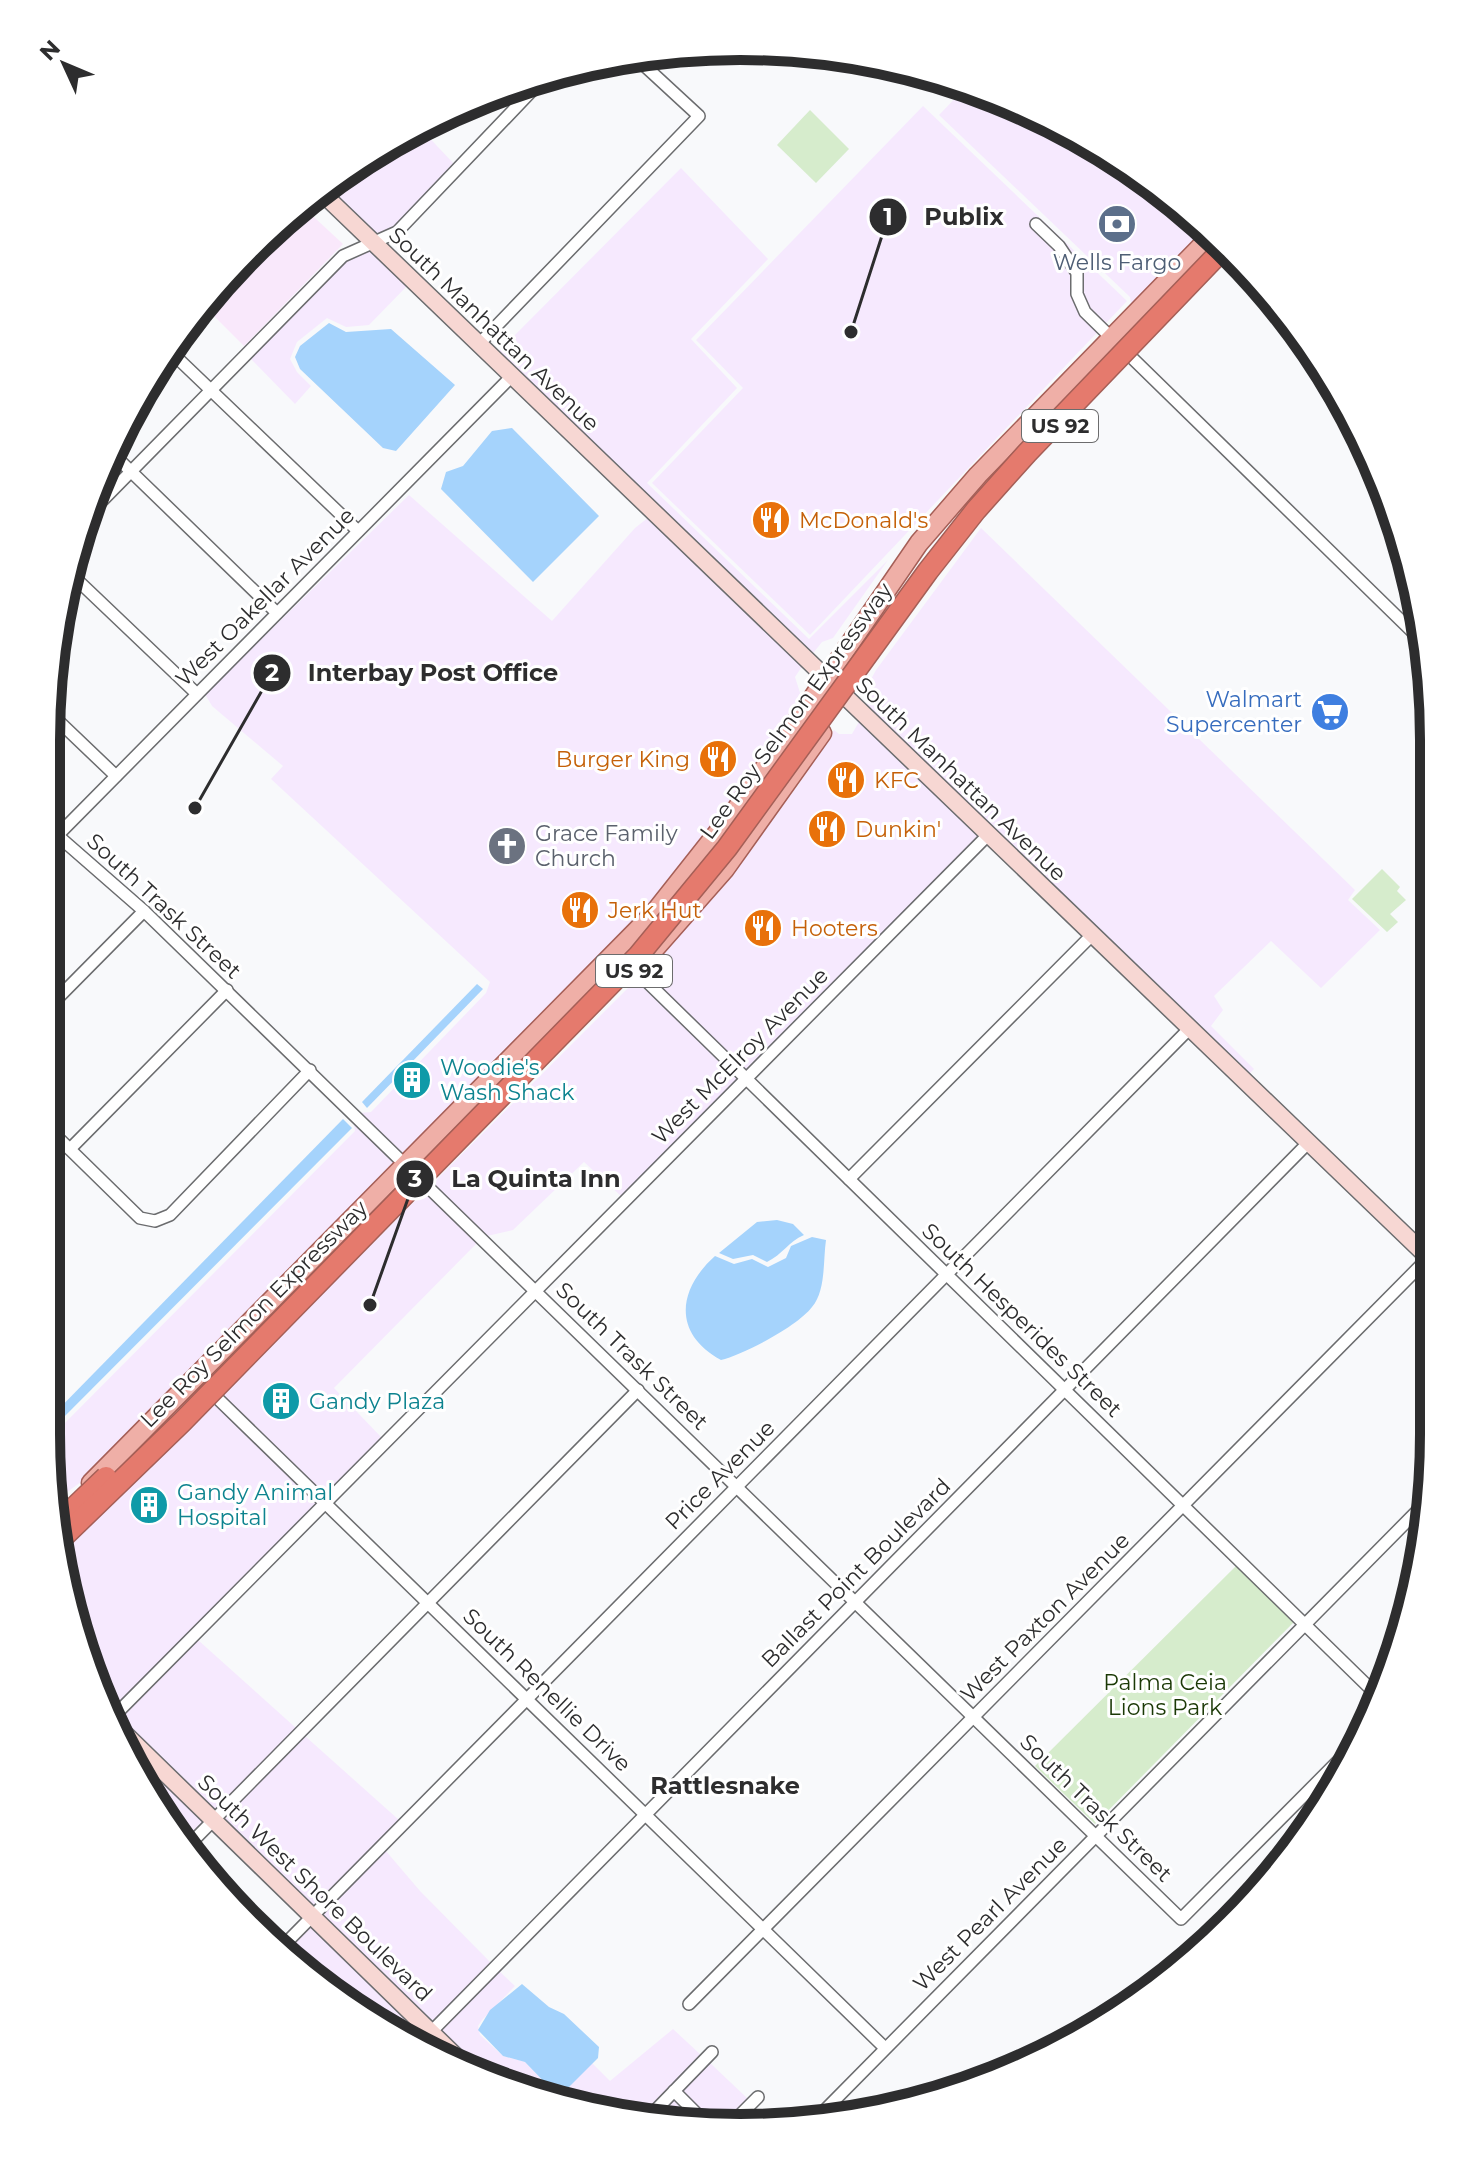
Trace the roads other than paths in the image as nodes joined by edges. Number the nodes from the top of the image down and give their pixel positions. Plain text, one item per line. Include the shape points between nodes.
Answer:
1 (646, 67) edge
2 (529, 94) edge
3 (328, 199) edge
4 (1036, 224) dead end
5 (373, 243) junction
6 (1207, 246) edge
7 (1207, 246) edge
8 (1207, 246) edge
9 (1217, 255) edge
10 (1222, 260) edge
11 (1112, 338) junction
12 (479, 344) junction
13 (1129, 356) junction
14 (178, 358) edge
15 (512, 376) junction
16 (211, 390) junction
17 (1033, 453) junction
18 (997, 456) junction
19 (120, 461) edge
20 (131, 471) junction
21 (105, 498) edge
22 (358, 531) junction
23 (79, 582) edge
24 (277, 613) junction
25 (1411, 630) edge
26 (826, 679) junction
27 (197, 694) junction
28 (845, 699) junction
29 (60, 723) edge
30 (116, 776) junction
31 (60, 827) edge
32 (987, 836) junction
33 (60, 841) edge
34 (144, 911) junction
35 (654, 913) junction
36 (683, 919) junction
37 (1092, 935) junction
38 (635, 970) junction
39 (227, 990) junction
40 (60, 996) edge
41 (1191, 1027) junction
42 (553, 1052) junction
43 (310, 1070) junction
44 (746, 1078) junction
45 (492, 1080) junction
46 (60, 1139) edge
47 (1309, 1142) junction
48 (70, 1149) junction
49 (407, 1166) junction
50 (849, 1179) junction
51 (425, 1183) junction
52 (1420, 1249) edge
53 (1420, 1271) edge
54 (947, 1275) junction
55 (295, 1279) junction
56 (320, 1288) junction
57 (536, 1291) junction
58 (196, 1378) junction
59 (638, 1390) junction
60 (1065, 1390) junction
61 (214, 1395) junction
62 (184, 1424) junction
63 (737, 1487) junction
64 (326, 1503) junction
65 (1183, 1506) junction
66 (64, 1509) edge
67 (1415, 1513) edge
68 (65, 1516) edge
69 (68, 1534) edge
70 (68, 1534) edge
71 (428, 1602) junction
72 (855, 1602) junction
73 (1305, 1624) junction
74 (1370, 1688) edge
75 (526, 1698) junction
76 (119, 1711) edge
77 (973, 1717) junction
78 (134, 1743) edge
79 (1333, 1766) edge
80 (645, 1814) junction
81 (213, 1820) junction
82 (1096, 1836) junction
83 (195, 1839) edge
84 (312, 1916) junction
85 (763, 1930) junction
86 (288, 1941) edge
87 (689, 2004) dead end
88 (431, 2032) junction
89 (447, 2047) edge
90 (885, 2048) junction
91 (712, 2052) dead end
92 (674, 2091) junction
93 (758, 2097) dead end
94 (826, 2108) edge
95 (657, 2109) edge
96 (696, 2113) edge
97 (741, 2114) edge

1 - 12 street via 699,116
2 - 5 street via 397,232
3 - 5 street, South Manhattan Avenue
4 - 11 street via 1077,273 1077,294 1085,312
5 - 12 street, South Manhattan Avenue
5 - 16 street via 343,256
6 - 11 main road, US 92
7 - 13 main road via 1136,321
8 - 68 highway, Lee Roy Selmon Expressway, bridge via 969,504 719,842 630,948
9 - 69 highway, Lee Roy Selmon Expressway, bridge via 976,510 727,848 638,956
10 - 13 main road, US 92
11 - 13 street
11 - 17 main road via 1112,359 1099,378 1038,441
11 - 18 main road, US 92
12 - 15 street, South Manhattan Avenue
13 - 17 main road, US 92
13 - 25 street
14 - 16 street
15 - 22 street, West Oakellar Avenue
15 - 26 street, South Manhattan Avenue
16 - 20 street
16 - 22 street
17 - 28 main road, US 92 via 943,558
18 - 26 main road, US 92 via 919,543
18 - 28 main road via 994,467 924,546 850,655 842,681
19 - 20 street
20 - 21 street
20 - 24 street
22 - 24 street, West Oakellar Avenue
23 - 27 street
24 - 27 street, West Oakellar Avenue
26 - 28 street, South Manhattan Avenue
26 - 35 main road, US 92 via 737,808
26 - 36 main road via 827,697 818,721
27 - 30 street, West Oakellar Avenue
28 - 32 street, South Manhattan Avenue
28 - 36 main road, US 92 via 770,810
29 - 30 street
30 - 31 street, West Oakellar Avenue
32 - 37 street, South Manhattan Avenue
32 - 44 street, West McElroy Avenue
33 - 34 street, South Trask Street
34 - 39 street, South Trask Street
34 - 40 street
35 - 42 main road via 656,928 650,938 575,1017
35 - 45 main road, US 92
36 - 38 main road, US 92
37 - 41 street, South Manhattan Avenue
37 - 50 street
38 - 42 main road, US 92
38 - 44 street, South Hesperides Street
39 - 43 street, South Trask Street
39 - 48 street
41 - 47 street, South Manhattan Avenue
41 - 54 street, Price Avenue
42 - 51 main road, US 92
43 - 48 street via 170,1215 155,1221 140,1218
43 - 49 street, South Trask Street
44 - 50 street, South Hesperides Street
44 - 57 street, West McElroy Avenue
45 - 49 main road, US 92
45 - 51 main road via 489,1090 425,1154 419,1169
46 - 48 street
47 - 52 street, South Manhattan Avenue
47 - 60 street, Ballast Point Boulevard
49 - 51 street, South Trask Street
49 - 55 main road, US 92
49 - 56 main road via 409,1185 330,1268
50 - 54 street, South Hesperides Street
51 - 56 main road, US 92
51 - 57 street, South Trask Street
53 - 65 street, West Paxton Avenue
54 - 60 street, South Hesperides Street
54 - 63 street, Price Avenue
55 - 58 main road, US 92
55 - 61 main road via 287,1294 218,1364
56 - 61 main road, US 92
57 - 59 street, South Trask Street
57 - 64 street, West McElroy Avenue
58 - 62 main road via 199,1386
58 - 66 main road, US 92
59 - 63 street, South Trask Street
59 - 71 street
60 - 65 street, South Hesperides Street
60 - 72 street, Ballast Point Boulevard
61 - 62 main road, US 92
61 - 64 street, South Renellie Drive
62 - 70 main road, US 92
63 - 72 street, South Trask Street
63 - 75 street, Price Avenue
64 - 71 street, South Renellie Drive
64 - 76 street, West McElroy Avenue
65 - 73 street, South Hesperides Street
65 - 77 street, West Paxton Avenue
67 - 73 street, West Pearl Avenue
71 - 75 street, South Renellie Drive
71 - 81 street
72 - 77 street, South Trask Street
72 - 80 street, Ballast Point Boulevard
73 - 74 street, South Hesperides Street
73 - 82 street, West Pearl Avenue
75 - 80 street, South Renellie Drive
75 - 84 street, Price Avenue
77 - 82 street, South Trask Street
77 - 85 street, West Paxton Avenue
78 - 81 street, South West Shore Boulevard
79 - 82 street, South Trask Street via 1181,1919
80 - 85 street, South Renellie Drive
80 - 88 street, Ballast Point Boulevard
81 - 83 street
81 - 84 street, South West Shore Boulevard
82 - 90 street, West Pearl Avenue
84 - 86 street, Price Avenue
84 - 88 street, South West Shore Boulevard
85 - 87 street, West Paxton Avenue
85 - 90 street, South Renellie Drive
88 - 89 street, South West Shore Boulevard
90 - 94 street, West Pearl Avenue
91 - 92 street
92 - 95 street
92 - 96 street
93 - 97 street

